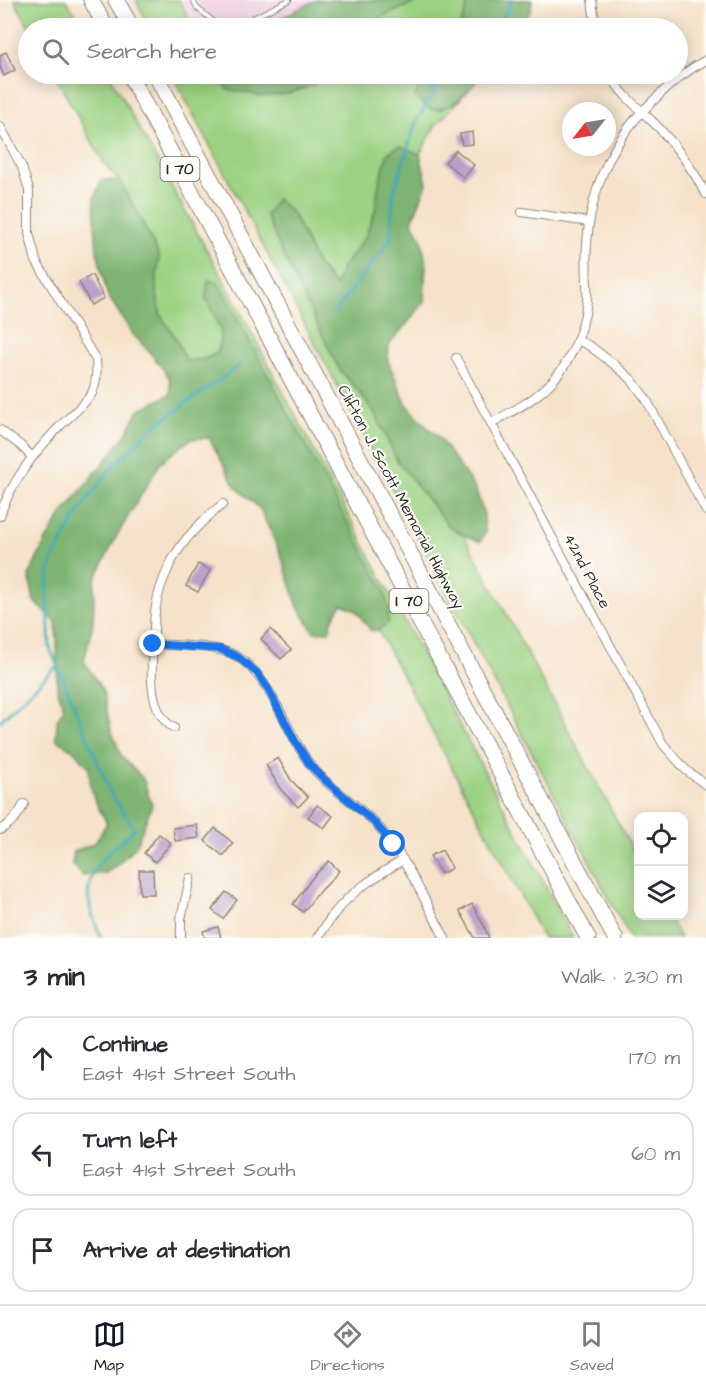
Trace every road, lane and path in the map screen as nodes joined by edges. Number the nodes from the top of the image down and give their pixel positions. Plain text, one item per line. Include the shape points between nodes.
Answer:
1 (83, 0) edge
2 (91, 0) edge
3 (116, 0) edge
4 (193, 0) edge
5 (289, 0) edge
6 (592, 0) edge
7 (98, 18) edge
8 (100, 18) edge
9 (126, 18) edge
10 (209, 18) edge
11 (253, 18) edge
12 (595, 18) edge
13 (706, 60) edge
14 (688, 71) edge
15 (134, 84) edge
16 (161, 84) edge
17 (616, 84) edge
18 (671, 84) edge
19 (642, 112) junction
20 (0, 126) edge
21 (706, 194) edge
22 (522, 212) dead end
23 (589, 222) junction
24 (577, 340) junction
25 (456, 358) dead end
26 (491, 423) junction
27 (0, 430) edge
28 (32, 457) junction
29 (223, 504) dead end
30 (706, 511) edge
31 (0, 516) edge
32 (153, 644) junction
33 (174, 728) dead end
34 (706, 785) edge
35 (24, 804) dead end
36 (0, 830) edge
37 (403, 860) junction
38 (190, 878) dead end
39 (181, 938) edge
40 (317, 938) edge
41 (445, 938) edge
42 (588, 938) edge
43 (615, 938) edge

1 - 7 highway
2 - 8 highway
3 - 9 highway
4 - 10 lane
5 - 11 lane
6 - 12 street
13 - 14 street
15 - 42 highway, I 70
16 - 43 highway, Clifton J. Scott Memorial Highway / I 70
17 - 19 street
18 - 19 street
19 - 21 street via 680,150
19 - 23 street via 607,162
20 - 28 street via 22,167 29,190 29,233 36,261 96,360 92,394
22 - 23 street
23 - 24 street via 587,300
24 - 26 street via 559,374 538,395
24 - 30 street via 631,379 646,399
25 - 26 street, 42nd Place
26 - 34 street, 42nd Place via 663,744
27 - 28 street
28 - 31 street
29 - 32 street via 191,534 167,569 156,606
32 - 33 street via 153,689 164,720
32 - 37 street via 220,649 238,657 257,673 310,765 373,821
35 - 36 street via 20,813
37 - 40 street via 351,897
37 - 41 street
38 - 39 street

